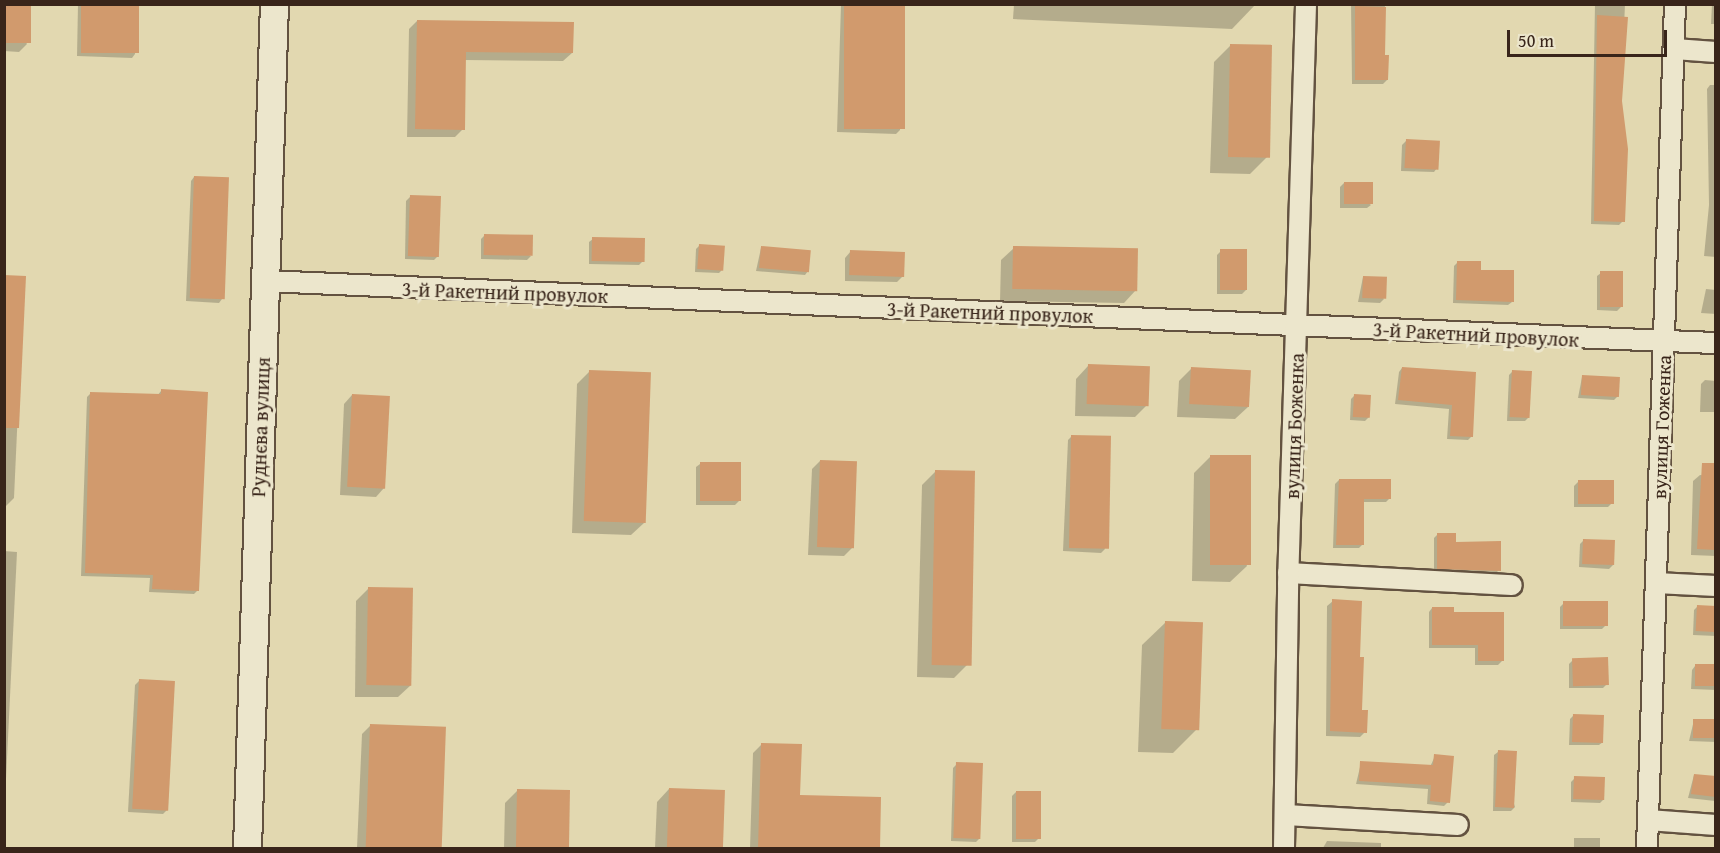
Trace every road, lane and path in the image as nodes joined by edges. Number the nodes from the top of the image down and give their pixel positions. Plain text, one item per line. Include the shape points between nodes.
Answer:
1 (274, 4) edge
2 (1306, 4) edge
3 (1675, 4) edge
4 (1674, 49) junction
5 (1716, 52) edge
6 (265, 281) junction
7 (1298, 325) junction
8 (1664, 343) junction
9 (1716, 343) edge
10 (1288, 573) junction
11 (1656, 583) junction
12 (1512, 585) dead end
13 (1716, 585) edge
14 (1286, 815) junction
15 (1648, 820) junction
16 (1458, 825) dead end
17 (1716, 825) edge
18 (247, 849) edge
19 (1284, 849) edge
20 (1647, 849) edge

1 - 6 street, Руднєва вулиця
2 - 7 street, вулиця Боженка
3 - 4 street, вулиця Гоженка
4 - 5 street
4 - 8 street, вулиця Гоженка
6 - 7 street, 3-й Ракетний провулок
6 - 18 street, Руднєва вулиця
7 - 8 street, 3-й Ракетний провулок
7 - 10 street, вулиця Боженка
8 - 9 street, 3-й Ракетний провулок
8 - 11 street, вулиця Гоженка
10 - 12 street
10 - 14 street, вулиця Боженка
11 - 13 street
11 - 15 street, вулиця Гоженка
14 - 16 street
14 - 19 street, вулиця Боженка
15 - 17 street
15 - 20 street, вулиця Гоженка

